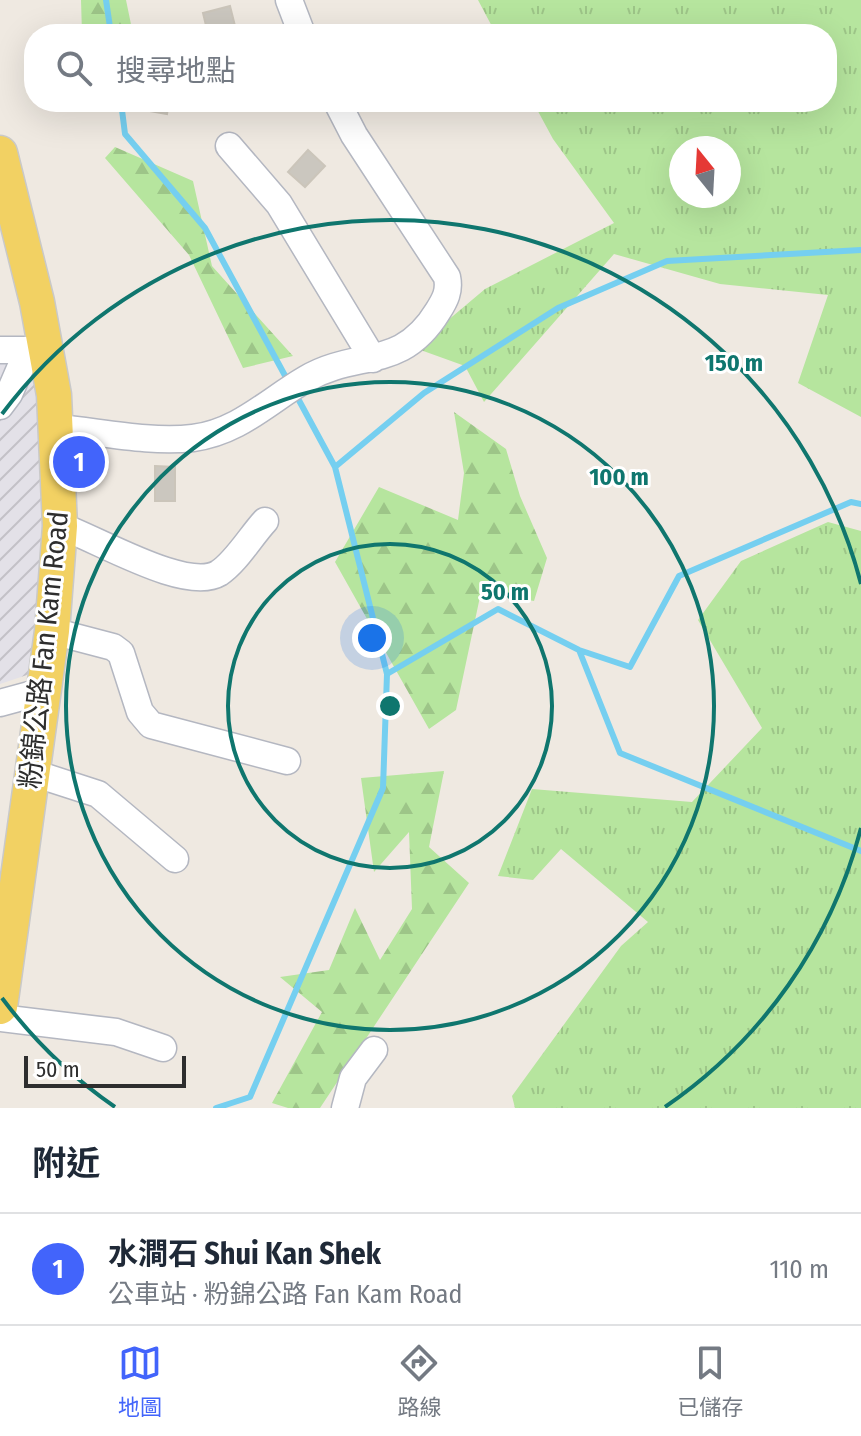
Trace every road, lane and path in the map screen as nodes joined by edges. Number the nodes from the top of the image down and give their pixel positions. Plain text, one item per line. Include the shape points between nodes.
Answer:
1 (289, 0) edge
2 (298, 24) edge
3 (342, 112) edge
4 (229, 146) dead end
5 (0, 153) edge
6 (0, 350) edge
7 (37, 350) junction
8 (373, 359) junction
9 (0, 406) edge
10 (58, 428) junction
11 (265, 521) dead end
12 (60, 526) junction
13 (52, 631) junction
14 (44, 691) junction
15 (0, 703) edge
16 (287, 761) dead end
17 (33, 773) junction
18 (175, 859) dead end
19 (0, 1007) edge
20 (0, 1018) edge
21 (163, 1048) dead end
22 (374, 1050) dead end
23 (345, 1108) edge

1 - 2 street
3 - 8 street via 449,286 426,330 413,343
4 - 8 street via 279,204
5 - 7 main road, 粉錦公路 Fan Kam Road
6 - 7 street
7 - 9 street
7 - 10 main road, 粉錦公路 Fan Kam Road
8 - 10 street via 325,370 247,420 193,438
10 - 12 main road, 粉錦公路 Fan Kam Road
11 - 12 street via 220,572 202,578 176,574
12 - 13 main road, 粉錦公路 Fan Kam Road
13 - 14 main road, 粉錦公路 Fan Kam Road
13 - 16 street via 121,653 140,712 151,725
14 - 15 street
14 - 17 main road, 粉錦公路 Fan Kam Road
17 - 18 street via 98,794
17 - 19 main road, 粉錦公路 Fan Kam Road
20 - 21 street via 116,1032
22 - 23 street via 353,1078

